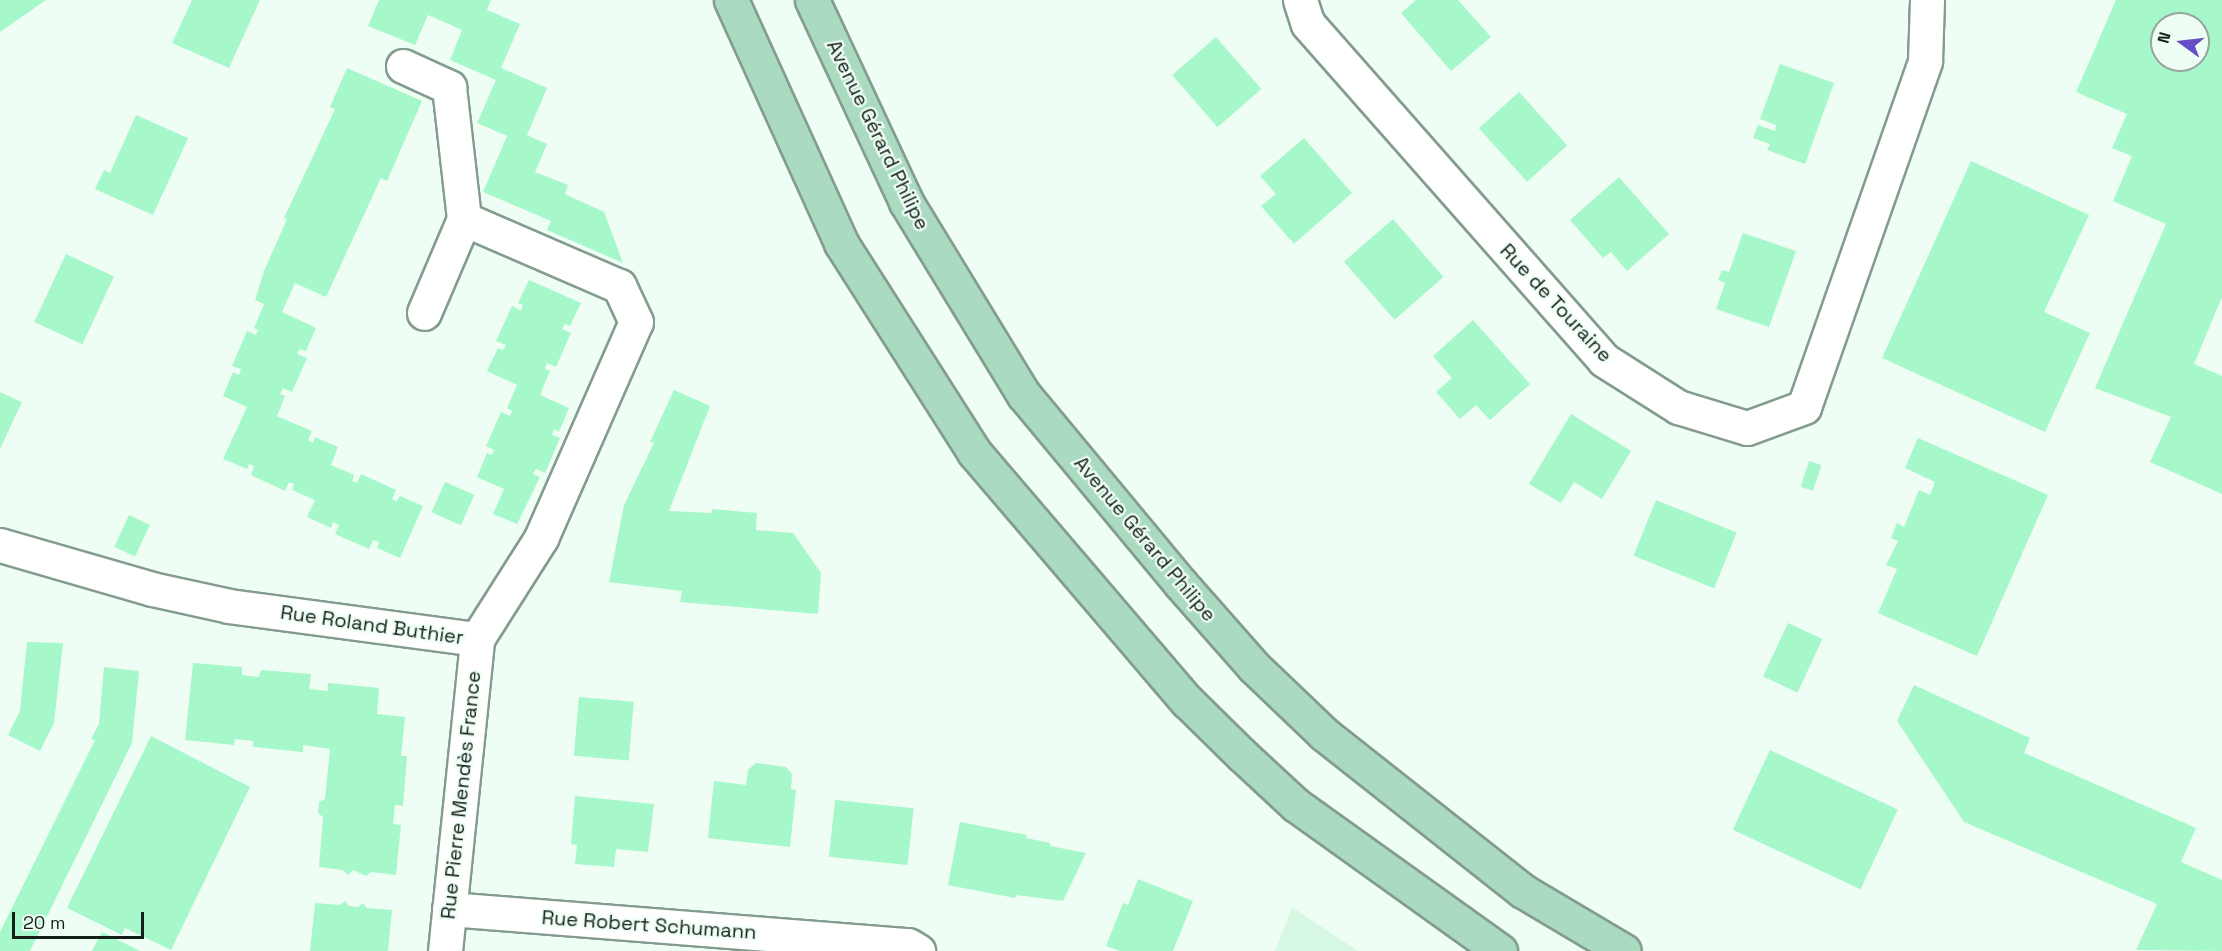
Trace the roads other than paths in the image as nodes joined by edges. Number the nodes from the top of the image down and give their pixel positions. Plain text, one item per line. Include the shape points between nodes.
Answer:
1 (731, 0) edge
2 (812, 0) edge
3 (1300, 0) edge
4 (1927, 0) edge
5 (403, 66) dead end
6 (464, 219) junction
7 (424, 313) dead end
8 (0, 545) edge
9 (477, 639) junction
10 (449, 909) junction
11 (445, 951) edge
12 (918, 951) edge
13 (1500, 951) edge
14 (1624, 951) edge

1 - 13 main road via 841,243 974,452 1187,701 1242,755 1296,805
2 - 14 main road, Avenue Gérard Philipe via 906,202 1024,395 1180,583 1254,667 1324,734 1523,891
3 - 4 street, Rue de Touraine via 1308,24 1604,360 1678,407 1747,428 1804,407 1925,61
5 - 6 street via 449,87
6 - 7 street
6 - 9 street, Rue Roland Buthier via 619,286 636,321 541,538
8 - 9 street, Rue Roland Buthier via 152,589 229,606
9 - 10 street, Rue Pierre Mendès France
10 - 11 street, Rue Pierre Mendès France
10 - 12 street, Rue Robert Schumann via 908,945

